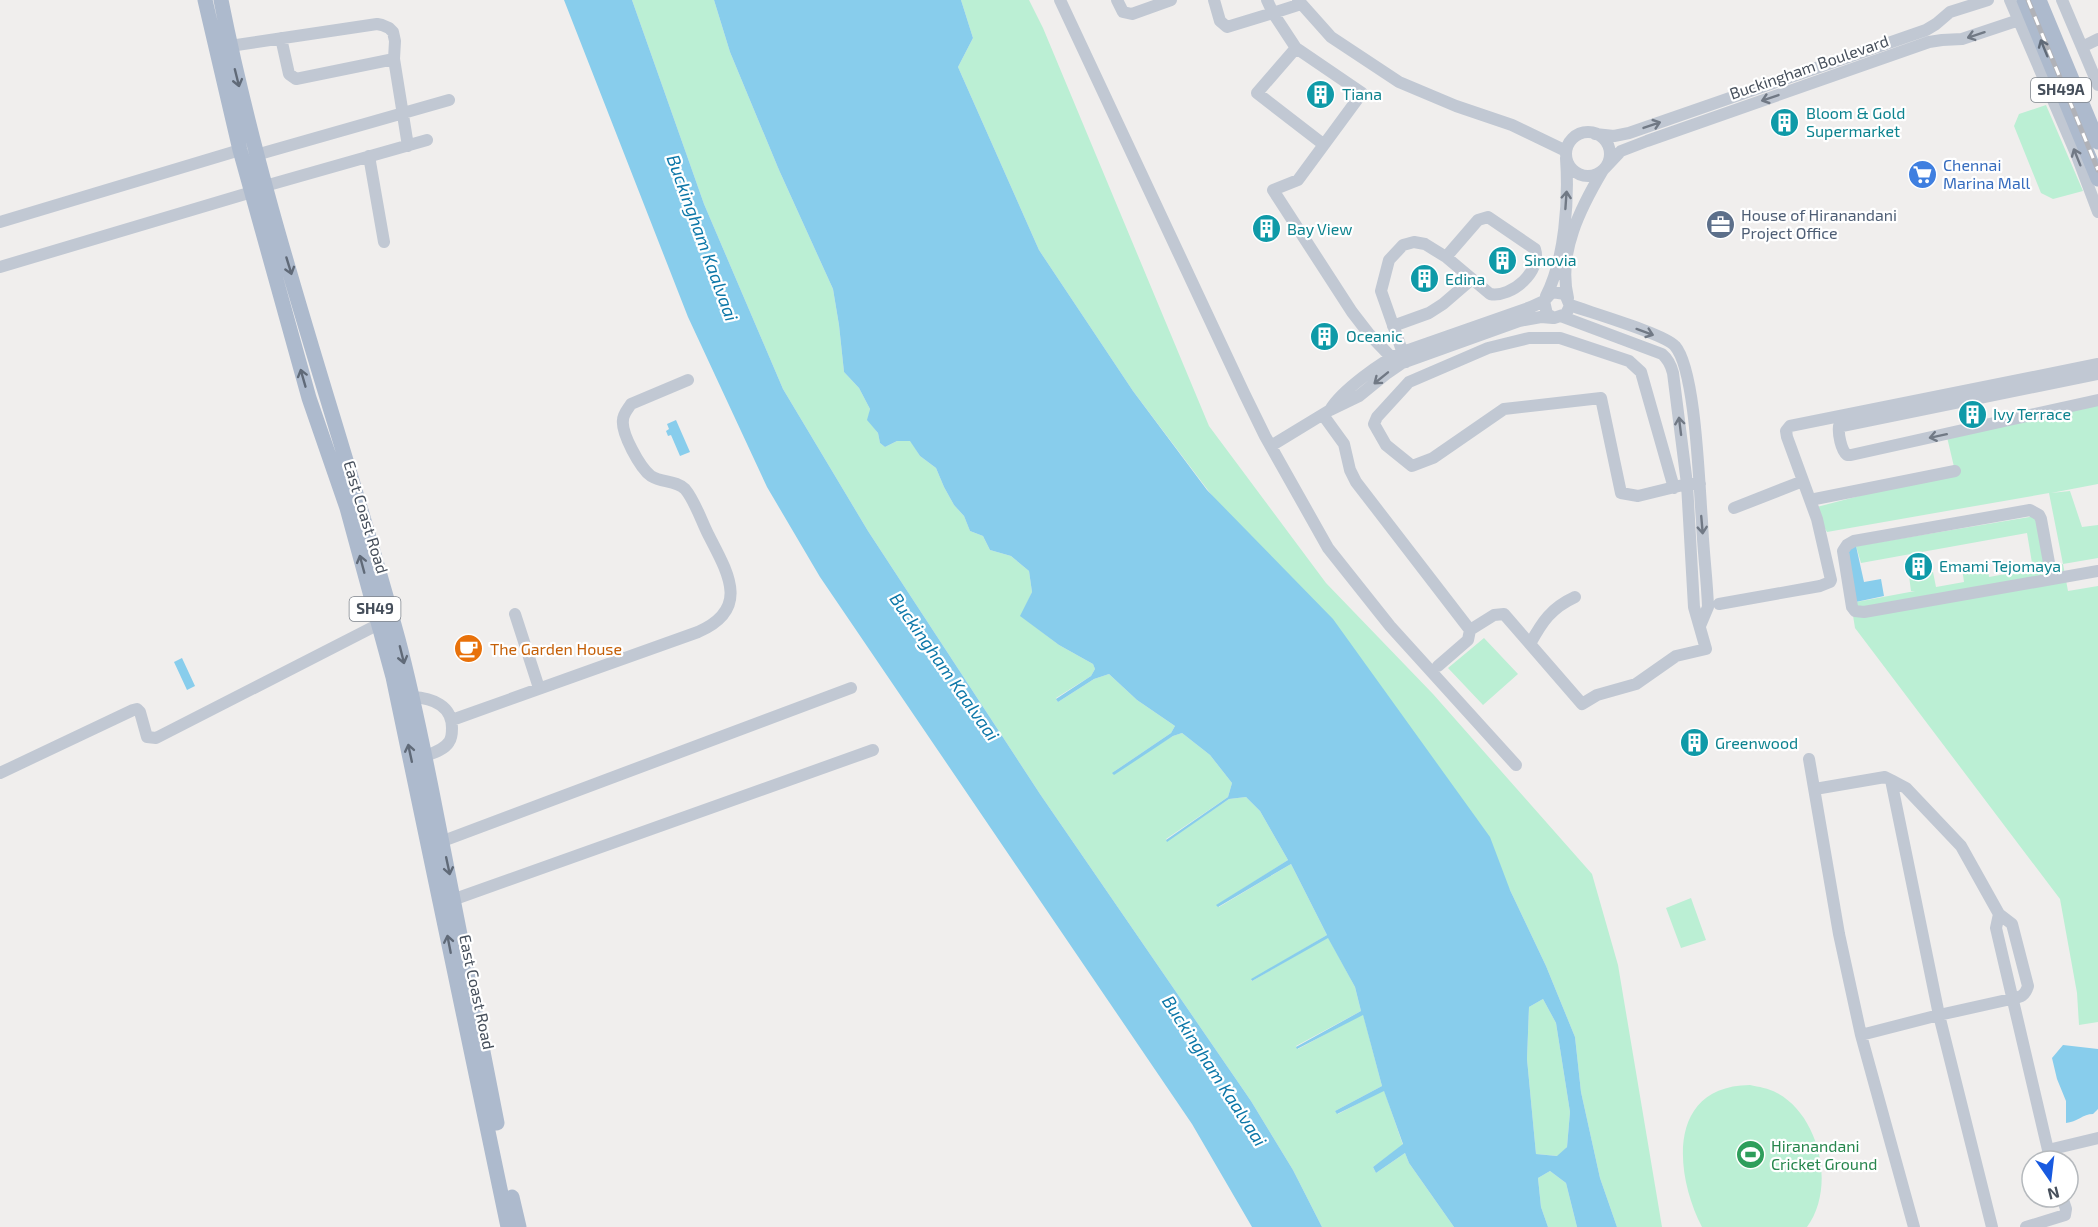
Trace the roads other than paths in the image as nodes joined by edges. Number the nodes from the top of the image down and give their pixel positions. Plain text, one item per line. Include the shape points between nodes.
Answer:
1 (205, 0) edge
2 (220, 0) edge
3 (1060, 0) edge
4 (1117, 0) edge
5 (1171, 0) edge
6 (1214, 0) edge
7 (1267, 0) edge
8 (1988, 0) edge
9 (2010, 0) edge
10 (2024, 0) edge
11 (2039, 0) edge
12 (2062, 0) edge
13 (1300, 2) edge
14 (1273, 13) junction
15 (2025, 19) junction
16 (1931, 28) junction
17 (281, 38) junction
18 (2098, 39) edge
19 (1935, 41) junction
20 (230, 46) junction
21 (2082, 47) junction
22 (1296, 48) junction
23 (394, 59) junction
24 (1792, 83) junction
25 (2098, 85) edge
26 (449, 100) dead end
27 (403, 114) junction
28 (1595, 134) junction
29 (427, 140) dead end
30 (2098, 142) edge
31 (1323, 144) junction
32 (408, 146) junction
33 (240, 150) junction
34 (256, 155) junction
35 (1566, 155) junction
36 (369, 156) junction
37 (1604, 168) junction
38 (2098, 179) edge
39 (258, 189) junction
40 (2098, 212) edge
41 (0, 222) edge
42 (384, 242) dead end
43 (1446, 257) junction
44 (0, 267) edge
45 (1472, 279) junction
46 (1544, 299) junction
47 (1569, 301) junction
48 (1558, 317) junction
49 (1608, 318) junction
50 (1393, 326) junction
51 (1602, 332) junction
52 (1400, 357) junction
53 (2098, 364) edge
54 (2098, 374) edge
55 (688, 380) dead end
56 (2098, 400) edge
57 (1326, 412) junction
58 (1271, 446) junction
59 (1955, 471) dead end
60 (1803, 481) junction
61 (1687, 484) junction
62 (1700, 484) junction
63 (1674, 488) junction
64 (1810, 500) junction
65 (1734, 508) dead end
66 (2098, 570) edge
67 (2052, 579) junction
68 (1575, 597) dead end
69 (1719, 604) dead end
70 (515, 614) dead end
71 (379, 624) junction
72 (1700, 626) junction
73 (1470, 630) junction
74 (1530, 644) junction
75 (1438, 666) dead end
76 (539, 688) junction
77 (851, 688) dead end
78 (412, 697) junction
79 (452, 720) junction
80 (873, 750) dead end
81 (424, 756) junction
82 (1809, 759) dead end
83 (1516, 765) dead end
84 (0, 774) edge
85 (1891, 780) junction
86 (1815, 789) junction
87 (442, 841) junction
88 (455, 899) junction
89 (1999, 914) junction
90 (2011, 999) junction
91 (1939, 1015) junction
92 (1861, 1035) junction
93 (2098, 1137) edge
94 (2048, 1149) edge
95 (2065, 1149) edge
96 (2066, 1209) edge
97 (508, 1227) edge
98 (519, 1227) edge
99 (1914, 1227) edge
100 (1992, 1227) edge
101 (2026, 1227) edge

1 - 33 main road, East Coast Road / SH49
2 - 20 main road, East Coast Road / SH49
3 - 58 street
4 - 5 street via 1123,12 1132,14
6 - 14 street via 1220,21 1227,27
7 - 14 street
8 - 16 street, Buckingham Boulevard via 1950,12
9 - 15 street
10 - 15 main road, SH49A
11 - 30 main road, SH49A
12 - 21 street
13 - 14 street
13 - 35 street via 1331,37 1399,82 1512,125
14 - 22 street
15 -> 19 street, Buckingham Boulevard via 1962,39
38 -> 15 main road, SH49A
40 -> 15 street
16 - 19 street
16 - 24 street, Buckingham Boulevard
17 - 20 street
17 - 23 street via 382,25 393,33
17 - 23 street via 289,74 296,79
18 - 21 street
19 - 24 street, Buckingham Boulevard
20 -> 34 main road, East Coast Road / SH49
21 - 25 street
22 - 31 street via 1257,93
22 - 31 street via 1362,93
23 - 27 street
28 -> 24 street, Buckingham Boulevard via 1629,134
24 -> 37 street, Buckingham Boulevard via 1634,145
26 - 27 street
27 - 32 street
27 - 34 street
28 - 35 street, Buckingham Boulevard via 1578,135 1569,142
28 - 37 street, Buckingham Boulevard via 1605,140 1609,150
29 - 32 street
31 - 52 street via 1298,180 1273,190 1352,312 1374,340
32 - 36 street
33 - 39 main road, East Coast Road / SH49
33 - 41 street
34 - 39 main road, East Coast Road / SH49
35 - 37 street via 1569,167 1580,175 1593,176
46 -> 35 street via 1555,272 1563,231
36 - 39 street
36 - 42 street
37 - 47 street, Buckingham Boulevard via 1571,238 1565,269
39 - 44 street
71 -> 39 main road, East Coast Road / SH49 via 309,398
39 -> 78 main road, East Coast Road / SH49 via 360,506
43 - 45 street
43 - 45 street via 1478,220 1488,218 1535,249 1534,270 1513,290 1490,294
43 - 50 street via 1414,242 1403,245 1389,260 1381,291
45 - 50 street via 1429,313
46 - 47 street via 1557,291
46 - 48 street via 1544,310
46 - 52 street
47 - 48 street via 1569,310
47 - 49 street
48 - 51 street
48 - 52 street via 1519,321
49 - 51 street
49 -> 62 street via 1670,342 1680,354 1691,398
50 - 52 street
61 -> 51 street via 1673,372 1667,358
52 - 57 street via 1371,371
53 - 60 street via 1790,426 1787,437
56 -> 54 street via 1851,455 1843,452 1839,431 1839,426
55 - 76 street via 631,404 623,425 633,453 650,475 678,484 688,494 725,568 730,588 728,610 720,620 698,632
57 - 58 street
57 - 73 street via 1344,444 1356,482
58 - 83 street via 1328,549 1389,626
59 - 64 street
60 - 64 street
60 - 65 street
61 - 62 street
61 - 63 street
61 - 72 street via 1694,607
62 -> 72 street via 1708,607
63 - 63 street via 1641,372 1629,362 1560,338 1528,338 1488,348 1409,382 1374,424 1386,445 1412,466 1433,458 1504,410 1601,398 1621,493 1638,496
64 - 69 street via 1831,573 1830,582
66 - 67 street
67 - 67 street via 1859,612 1852,607 1843,551 1854,541 2030,510 2041,519
68 - 74 street via 1550,614
70 - 76 street
71 - 84 street via 156,738 147,737 137,709
97 -> 71 main road, East Coast Road / SH49
72 - 74 street via 1706,649 1676,656 1636,684 1597,695 1582,704
73 - 74 street via 1494,615 1504,614
73 - 75 street via 1468,640
76 - 79 street
77 - 87 street
78 - 79 street via 440,704
78 - 81 main road, East Coast Road / SH49
79 - 81 street via 449,742
80 - 88 street
81 - 87 main road, East Coast Road / SH49
82 - 86 street
85 - 86 street via 1885,777
85 - 89 street via 1906,788 1961,846
85 - 91 street
86 - 92 street via 1839,934
87 -> 88 main road, East Coast Road / SH49
88 - 98 main road, East Coast Road / SH49
89 - 90 street via 1996,928
89 - 90 street via 2012,924 2028,986 2022,996
90 - 91 street
90 - 94 street
91 - 92 street
91 - 100 street
92 - 99 street
93 - 95 street
96 - 101 street via 2065,1215

